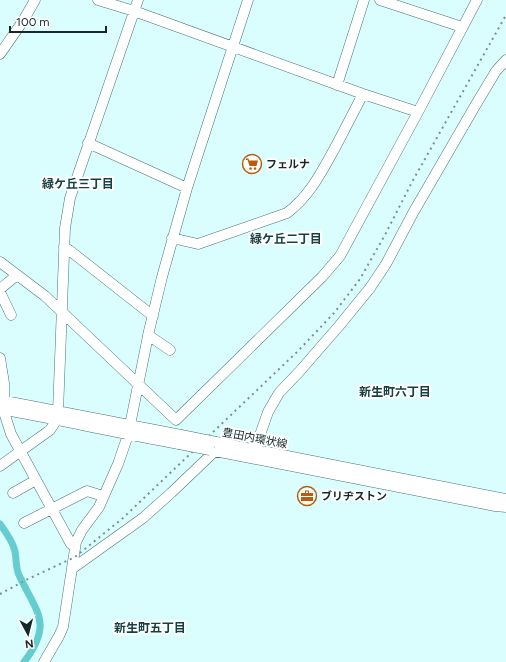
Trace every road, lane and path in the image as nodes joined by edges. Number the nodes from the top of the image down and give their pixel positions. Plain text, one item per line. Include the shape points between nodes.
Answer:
1 (35, 0) edge
2 (98, 0) edge
3 (138, 0) edge
4 (248, 0) edge
5 (364, 0) edge
6 (380, 0) edge
7 (477, 0) edge
8 (134, 11) junction
9 (462, 27) junction
10 (233, 46) junction
11 (0, 54) edge
12 (506, 60) edge
13 (337, 85) junction
14 (363, 94) junction
15 (418, 112) junction
16 (88, 143) junction
17 (187, 188) junction
18 (172, 238) junction
19 (64, 247) junction
20 (0, 262) edge
21 (17, 275) junction
22 (0, 289) edge
23 (0, 292) edge
24 (62, 312) junction
25 (11, 315) dead end
26 (153, 316) junction
27 (148, 335) junction
28 (170, 350) dead end
29 (0, 358) edge
30 (138, 385) junction
31 (2, 405) edge
32 (56, 415) junction
33 (129, 430) junction
34 (214, 448) junction
35 (258, 450) junction
36 (20, 452) junction
37 (0, 466) edge
38 (36, 480) junction
39 (13, 493) dead end
40 (103, 496) junction
41 (506, 499) edge
42 (495, 506) junction
43 (506, 507) edge
44 (52, 509) junction
45 (506, 511) edge
46 (24, 523) dead end
47 (75, 546) junction
48 (73, 568) junction
49 (44, 662) edge

1 - 11 street
2 - 8 street
3 - 8 street
4 - 10 street
5 - 13 street
6 - 9 street
7 - 9 street
8 - 10 street
8 - 16 street
9 - 15 street
10 - 13 street
10 - 17 street
12 - 35 street via 496,71 475,106 370,288 279,393 260,432
13 - 14 street
14 - 15 street
14 - 18 street via 317,180 299,204 287,213 198,244
15 - 30 street via 333,266 176,420
16 - 17 street
16 - 19 street via 70,198
17 - 18 street
18 - 26 street
19 - 24 street
19 - 26 street
20 - 21 street
21 - 22 street
21 - 24 street
23 - 25 street
24 - 30 street
24 - 32 street
26 - 27 street
27 - 28 street
27 - 30 street
29 - 31 street via 4,383
30 - 33 street
31 - 32 street, 豊田内環状線
31 - 36 street via 10,434
32 - 33 street, 豊田内環状線
32 - 36 street via 50,430
33 - 34 street, 豊田内環状線, bridge
33 - 40 street via 118,464
34 - 35 street, 豊田内環状線
34 - 42 street, 豊田内環状線
34 - 48 street via 143,518
35 - 41 street, 豊田内環状線
36 - 37 street
36 - 38 street
38 - 39 street
38 - 44 street
40 - 44 street via 87,491
40 - 47 street via 95,513 77,538
42 - 43 street
42 - 45 street
44 - 46 street
44 - 47 street via 71,544
47 - 48 street
48 - 49 street via 63,627

